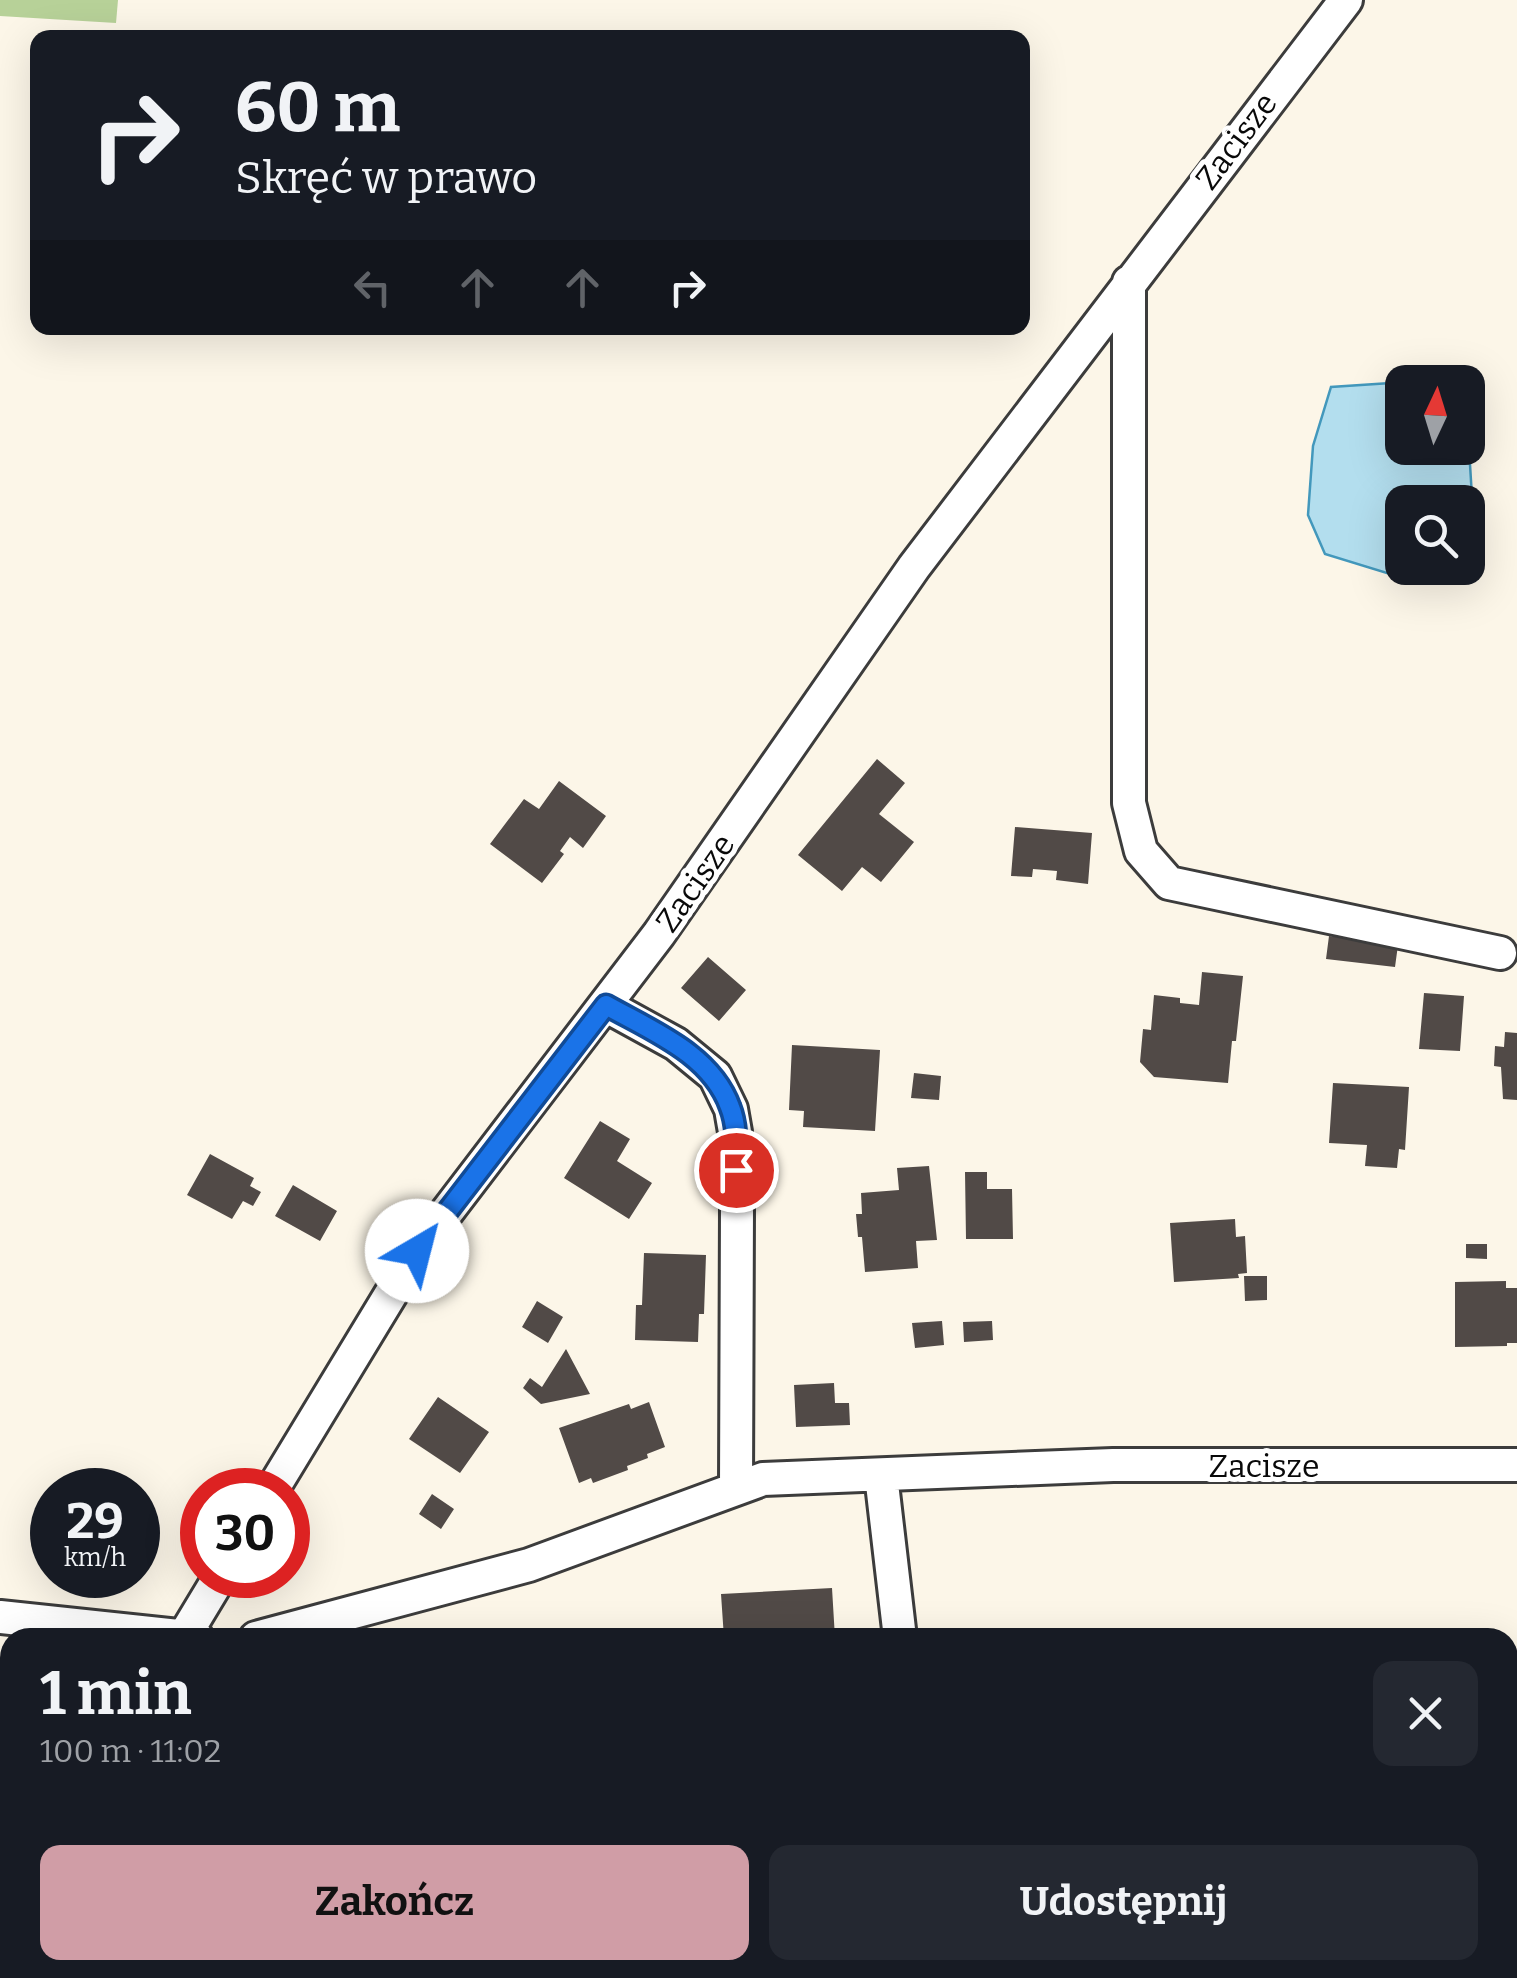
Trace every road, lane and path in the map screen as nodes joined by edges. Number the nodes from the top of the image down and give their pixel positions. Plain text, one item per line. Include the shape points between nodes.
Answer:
1 (1346, 0) edge
2 (1128, 282) junction
3 (1500, 953) dead end
4 (606, 1005) junction
5 (1517, 1465) edge
6 (285, 1468) edge
7 (881, 1475) junction
8 (736, 1488) junction
9 (207, 1598) edge
10 (0, 1616) edge
11 (105, 1628) edge
12 (189, 1628) edge
13 (293, 1628) edge
14 (899, 1628) edge

1 - 2 street, Zacisze
2 - 3 street via 1129,802 1141,851 1169,883
2 - 4 street, Zacisze via 914,567
4 - 6 street, Zacisze via 417,1251
4 - 8 street via 676,1044 716,1076 732,1109
5 - 7 street, Zacisze via 1114,1466
7 - 8 street, Zacisze via 764,1479
7 - 14 street
8 - 13 street, Zacisze via 529,1564
9 - 12 street
10 - 11 street

